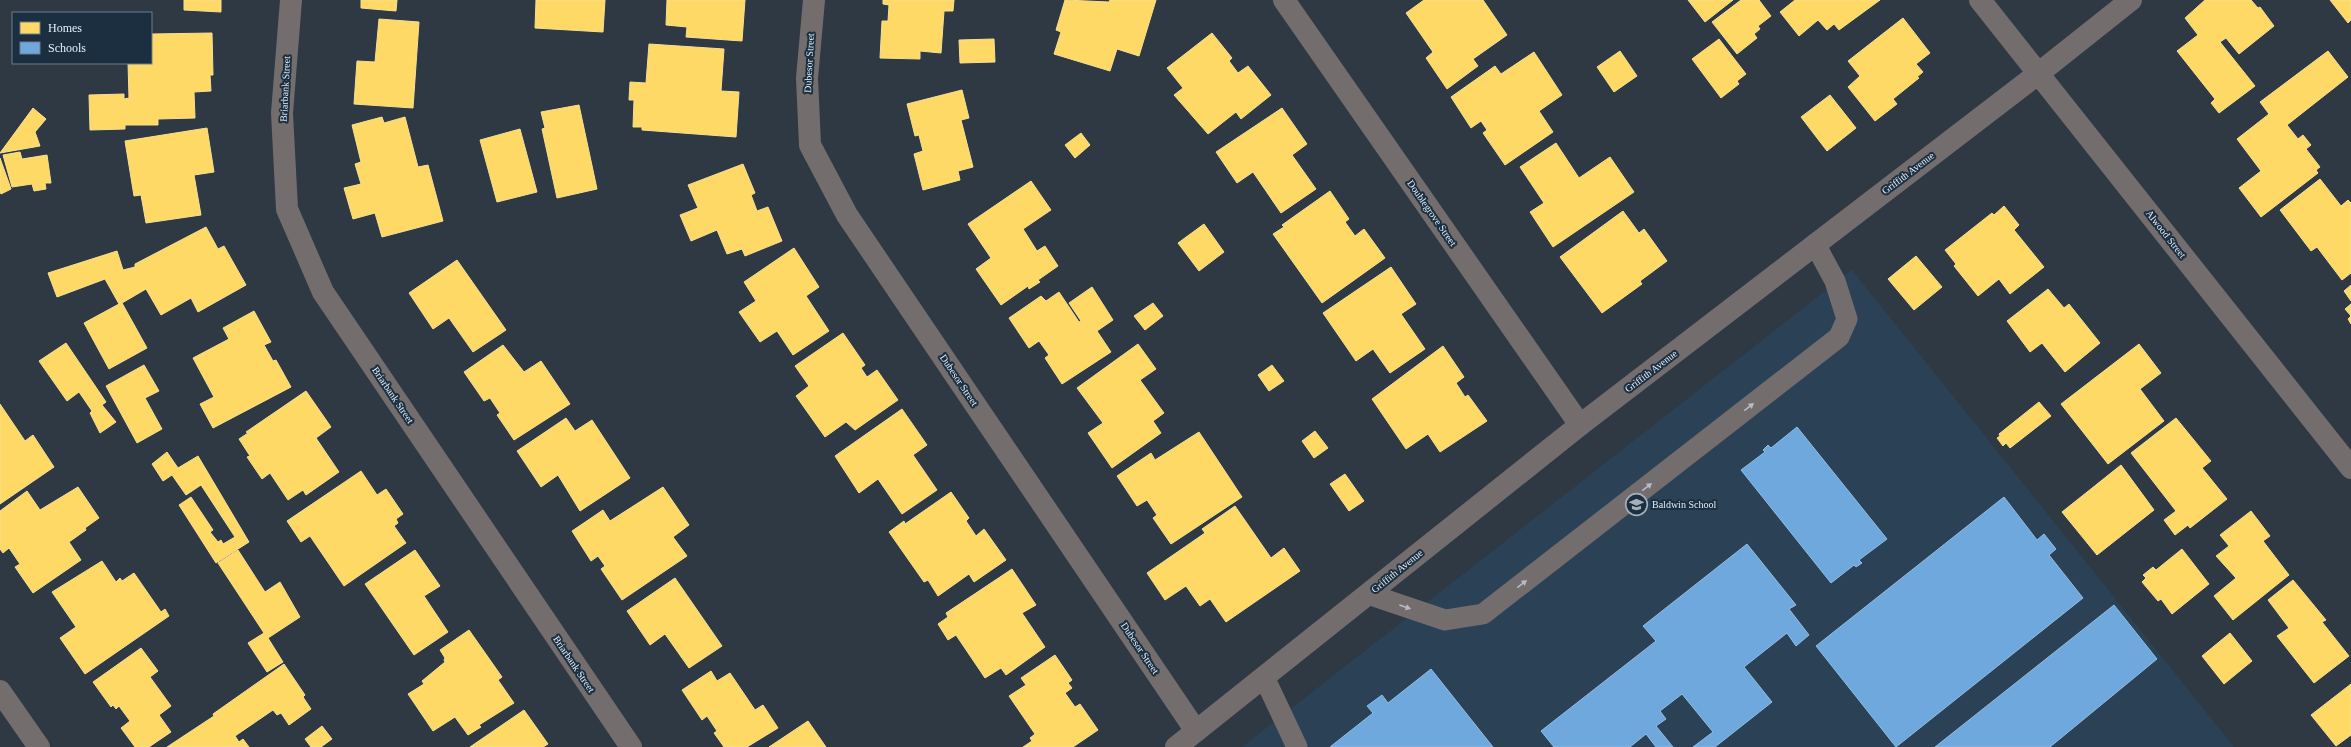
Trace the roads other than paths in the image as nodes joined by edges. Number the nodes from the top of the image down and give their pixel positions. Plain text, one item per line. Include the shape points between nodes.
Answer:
1 (291, 0) edge
2 (814, 0) edge
3 (1284, 0) edge
4 (1980, 0) edge
5 (2131, 0) edge
6 (2039, 73) junction
7 (1815, 244) junction
8 (1580, 425) junction
9 (2351, 468) edge
10 (1368, 594) junction
11 (1264, 677) junction
12 (0, 691) edge
13 (1196, 731) junction
14 (39, 747) edge
15 (631, 747) edge
16 (1176, 747) edge
17 (1297, 747) edge

1 - 15 street, Briarbank Street via 282,113 287,209 322,292
2 - 13 street, Dubesor Street via 807,78 810,145 847,215
3 - 8 street, Doublegrove Street
4 - 6 street, Alwood Street
5 - 6 street, Griffith Avenue
6 - 7 street, Griffith Avenue
6 - 9 street, Alwood Street
7 - 8 street, Griffith Avenue
10 -> 7 lane via 1445,620 1483,614 1839,337 1847,319 1835,280
8 - 10 street, Griffith Avenue
10 - 11 street, Griffith Avenue
11 - 13 street, Griffith Avenue
11 - 17 lane
12 - 14 street
13 - 16 street, Griffith Avenue

